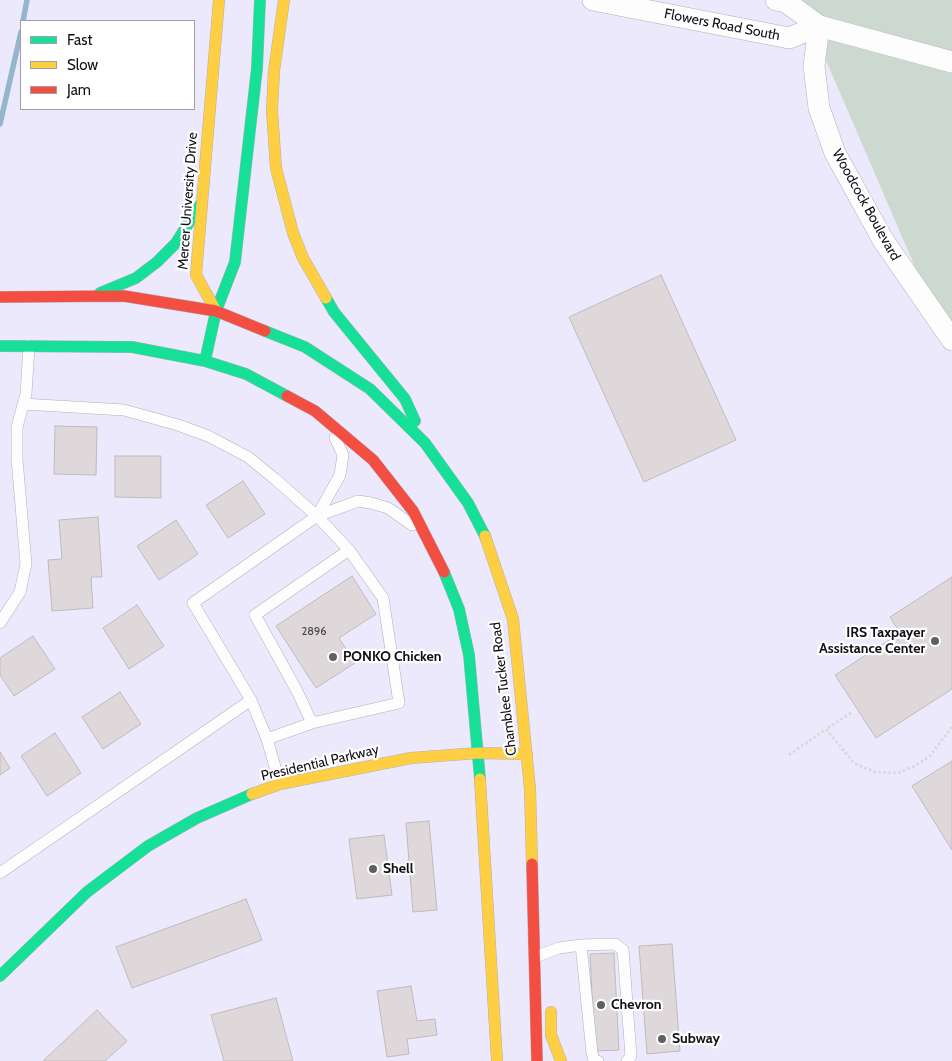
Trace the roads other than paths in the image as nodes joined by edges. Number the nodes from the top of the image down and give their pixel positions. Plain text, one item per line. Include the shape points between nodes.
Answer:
1 (219, 0) edge
2 (260, 0) edge
3 (284, 0) edge
4 (593, 0) edge
5 (776, 0) edge
6 (819, 26) junction
7 (952, 62) edge
8 (202, 202) junction
9 (90, 296) junction
10 (0, 297) edge
11 (216, 311) junction
12 (952, 340) edge
13 (0, 346) edge
14 (29, 346) junction
15 (205, 361) junction
16 (24, 404) junction
17 (315, 411) junction
18 (425, 443) junction
19 (317, 516) junction
20 (425, 534) junction
21 (349, 550) junction
22 (0, 623) edge
23 (250, 700) junction
24 (312, 723) junction
25 (267, 739) junction
26 (478, 753) junction
27 (527, 754) junction
28 (280, 784) junction
29 (0, 873) edge
30 (581, 945) junction
31 (535, 957) junction
32 (0, 976) edge
33 (547, 978) dead end
34 (551, 1005) dead end
35 (496, 1061) edge
36 (537, 1061) edge
37 (561, 1061) edge
38 (598, 1061) edge
39 (627, 1061) edge

1 - 8 main road, Mercer University Drive
2 - 11 main road via 256,78 235,262
3 - 18 main road via 272,111 276,168 293,233 303,258 334,312 405,399
4 - 6 street, Flowers Road South via 789,38
5 - 6 street via 786,2
6 - 7 street
6 - 12 street, Woodcock Boulevard via 814,66 819,108 835,153 883,240
8 - 9 main road via 176,243 157,262 136,278
8 - 11 main road, Mercer University Drive via 196,275
9 - 10 main road, Chamblee Tucker Road
9 - 11 main road, Chamblee Tucker Road via 124,296
11 - 15 main road
11 - 18 main road, Chamblee Tucker Road via 305,347 370,389
13 - 14 main road
14 - 15 main road via 132,347
14 - 16 lane
15 - 17 main road via 246,374
16 - 19 lane via 124,410 178,424 248,457
16 - 22 lane via 17,427 17,459 26,564 20,592
17 - 19 lane via 343,456 340,474
17 - 20 main road via 373,460 413,511
18 - 27 main road, Chamblee Tucker Road via 468,503 491,553 512,619
19 - 20 lane via 358,501 371,503 388,508
19 - 21 lane
19 - 23 lane via 193,603
20 - 26 main road via 459,609 469,655
21 - 24 lane via 255,615
21 - 24 lane via 383,598 399,703
23 - 25 lane
23 - 29 lane
24 - 25 lane
25 - 28 lane
26 - 27 main road, Presidential Parkway
26 - 28 main road, Presidential Parkway via 411,758
26 - 35 main road
27 - 31 main road, Chamblee Tucker Road
28 - 32 main road, Presidential Parkway via 197,818 148,846 87,892
30 - 31 lane via 559,948
30 - 38 lane via 592,1053 594,1060
30 - 39 lane via 615,944 623,950 631,1056
31 - 33 main road
31 - 36 main road, Chamblee Tucker Road
34 - 37 main road via 551,1035

